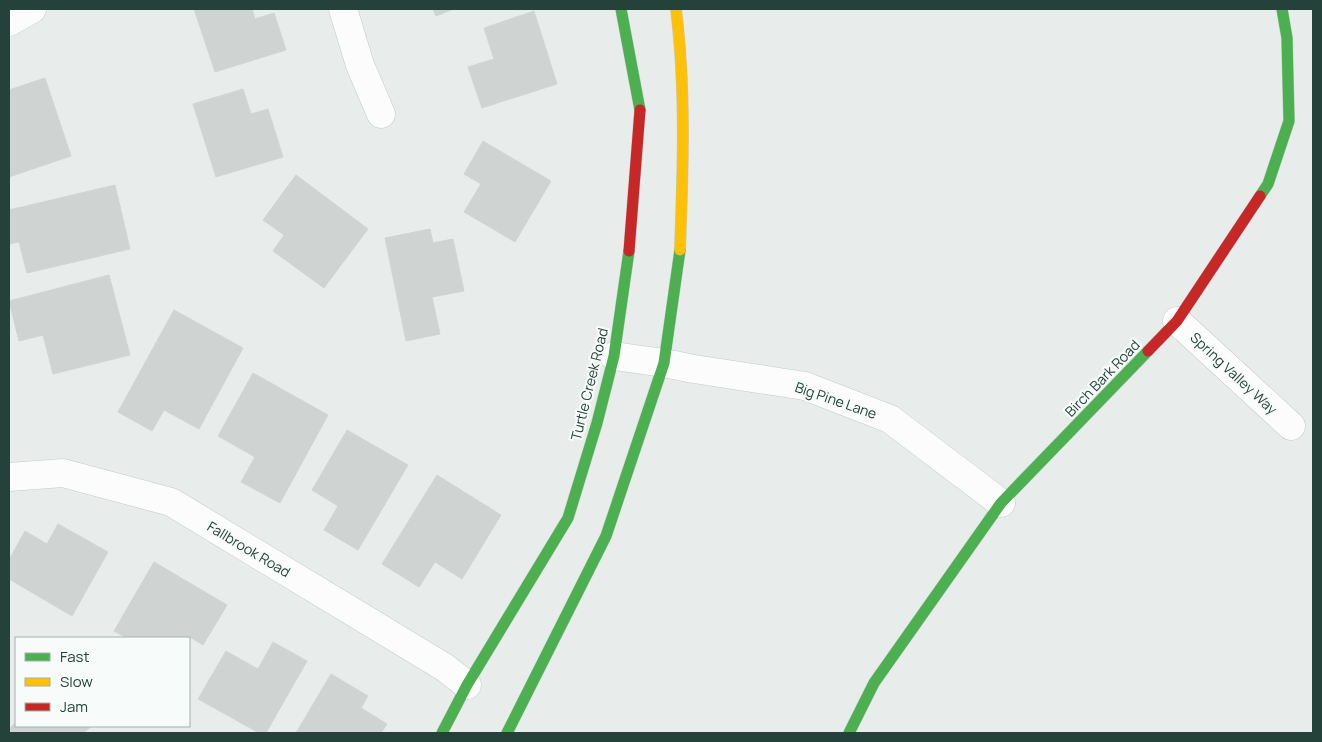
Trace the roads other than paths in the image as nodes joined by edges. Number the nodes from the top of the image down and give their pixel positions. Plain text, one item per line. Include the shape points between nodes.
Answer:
1 (32, 9) edge
2 (343, 9) edge
3 (621, 9) edge
4 (676, 9) edge
5 (1282, 9) edge
6 (9, 22) edge
7 (381, 114) dead end
8 (1177, 321) junction
9 (614, 356) junction
10 (664, 363) junction
11 (1291, 426) dead end
12 (9, 477) edge
13 (1001, 504) junction
14 (467, 686) junction
15 (442, 733) edge
16 (507, 733) edge
17 (849, 733) edge

1 - 6 street
2 - 7 street via 360,65
3 - 9 street, Turtle Creek Road via 641,114 628,265
4 - 10 street via 681,49 684,146 680,253
5 - 8 street, Birch Bark Road via 1287,38 1289,122 1268,184
8 - 11 street, Spring Valley Way
8 - 13 street, Birch Bark Road
9 - 10 street, Big Pine Lane
9 - 14 street, Turtle Creek Road via 568,518
10 - 13 street, Big Pine Lane via 805,386 890,419
10 - 16 street via 606,536
12 - 14 street, Fallbrook Road via 63,474 170,502 444,667
13 - 17 street, Birch Bark Road via 874,682
14 - 15 street, Turtle Creek Road

